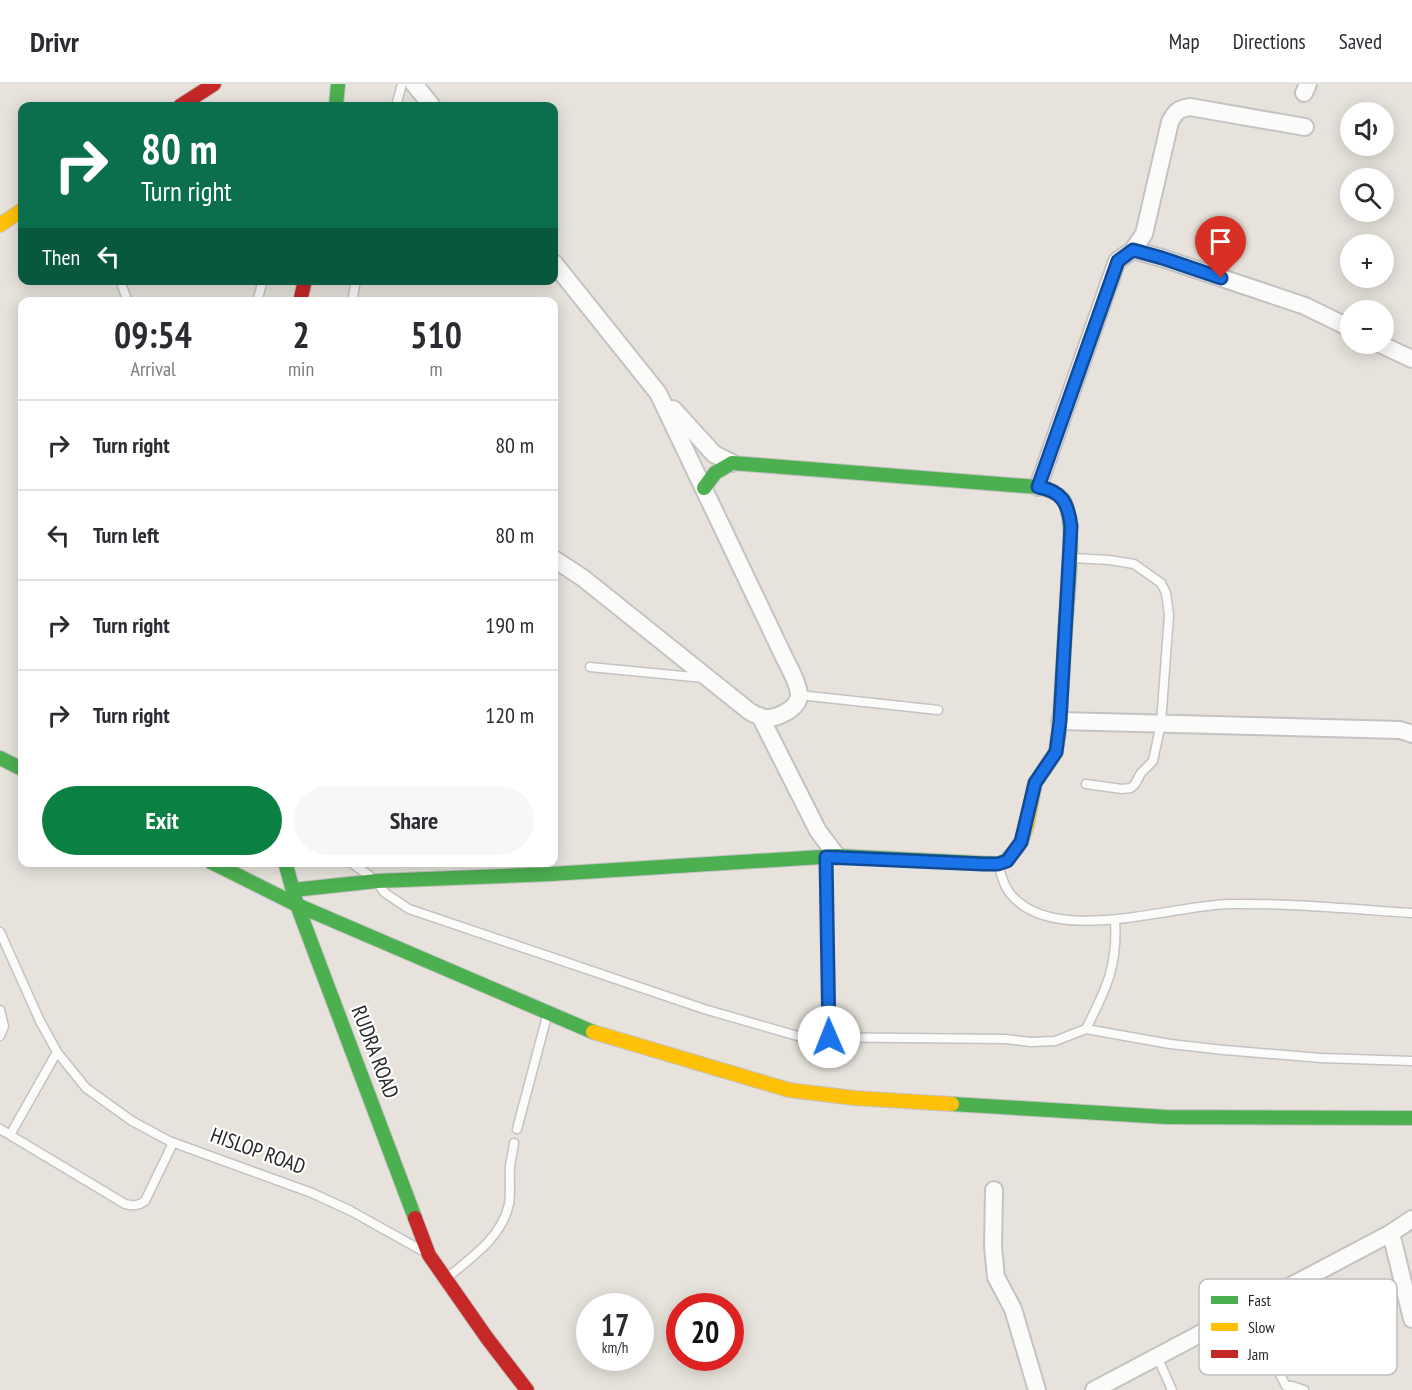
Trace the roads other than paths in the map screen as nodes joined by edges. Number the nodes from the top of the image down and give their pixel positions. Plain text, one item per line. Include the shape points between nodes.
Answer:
1 (214, 84) edge
2 (402, 84) edge
3 (414, 84) edge
4 (338, 86) edge
5 (186, 102) edge
6 (328, 102) edge
7 (336, 102) edge
8 (397, 102) edge
9 (429, 102) edge
10 (1305, 127) dead end
11 (18, 213) edge
12 (0, 225) edge
13 (1133, 250) junction
14 (558, 268) edge
15 (1340, 323) edge
16 (1394, 351) edge
17 (1412, 359) edge
18 (658, 393) junction
19 (732, 463) junction
20 (1038, 487) junction
21 (704, 488) junction
22 (1069, 558) junction
23 (558, 562) edge
24 (591, 667) dead end
25 (707, 678) junction
26 (799, 695) junction
27 (938, 710) dead end
28 (760, 716) junction
29 (1060, 721) junction
30 (1161, 723) junction
31 (1412, 734) edge
32 (0, 758) edge
33 (18, 767) edge
34 (1086, 784) dead end
35 (832, 856) junction
36 (998, 864) junction
37 (221, 867) edge
38 (286, 867) edge
39 (357, 867) edge
40 (377, 881) junction
41 (292, 890) junction
42 (297, 905) junction
43 (1412, 913) edge
44 (1115, 920) junction
45 (0, 932) edge
46 (0, 1010) edge
47 (548, 1013) junction
48 (1086, 1029) junction
49 (0, 1036) edge
50 (829, 1037) junction
51 (57, 1052) junction
52 (1412, 1061) edge
53 (1412, 1118) edge
54 (517, 1129) dead end
55 (0, 1130) edge
56 (10, 1136) junction
57 (173, 1143) junction
58 (514, 1143) dead end
59 (994, 1190) dead end
60 (1412, 1219) edge
61 (1391, 1233) junction
62 (429, 1255) junction
63 (446, 1279) junction
64 (1303, 1279) edge
65 (1412, 1319) edge
66 (1199, 1334) edge
67 (1157, 1356) junction
68 (1285, 1388) edge
69 (527, 1390) edge
70 (1036, 1390) edge
71 (1094, 1390) edge
72 (1172, 1390) edge
73 (1305, 1390) edge

1 - 5 street
2 - 8 lane
3 - 9 street
4 - 6 lane
4 - 7 street
10 - 13 street via 1180,108 1170,122 1146,228
11 - 12 street
13 - 15 street via 1305,306
13 - 20 street via 1118,261
14 - 18 street
16 - 17 street
18 - 19 street via 700,441
18 - 21 street
19 - 20 street
19 - 21 street via 723,466
20 - 22 street via 1050,489 1069,509
21 - 26 street
22 - 29 street
22 - 30 lane via 1134,564 1161,583 1169,615
23 - 25 street
24 - 25 lane
25 - 28 street
26 - 27 lane
26 - 28 street via 794,706 786,711 767,718
28 - 35 street
29 - 30 street
29 - 36 street via 1056,752 1035,783 1021,842 1007,861
30 - 31 street via 1400,730
30 - 34 lane via 1153,761 1131,788
32 - 33 street
35 - 36 street
35 - 40 street
35 - 50 lane
36 - 44 lane via 1009,892 1036,912 1062,919
37 - 42 street
38 - 41 street, RUDRA ROAD
39 - 40 lane
40 - 41 street
40 - 50 lane via 385,893 409,909 704,1009 801,1037
41 - 42 street, RUDRA ROAD
42 - 47 street
42 - 62 street, RUDRA ROAD
43 - 44 lane via 1259,903 1218,904
44 - 48 lane via 1113,966
45 - 51 lane, HISLOP ROAD
46 - 49 lane via 4,1026
47 - 53 street via 600,1035 800,1092 1166,1117
47 - 54 lane
48 - 50 lane via 1055,1041 1031,1042
48 - 52 lane via 1224,1050
51 - 56 lane
51 - 57 lane, HISLOP ROAD via 86,1088 132,1121
55 - 56 lane
56 - 57 lane via 133,1206 145,1201
57 - 62 lane, HISLOP ROAD via 312,1193
58 - 63 lane via 506,1215 483,1248
59 - 70 street via 996,1277 1013,1309
60 - 61 street
61 - 64 street
61 - 65 street
62 - 63 street, HISLOP ROAD
63 - 69 street, HISLOP ROAD
66 - 67 street
67 - 71 street
67 - 72 lane
68 - 73 lane

